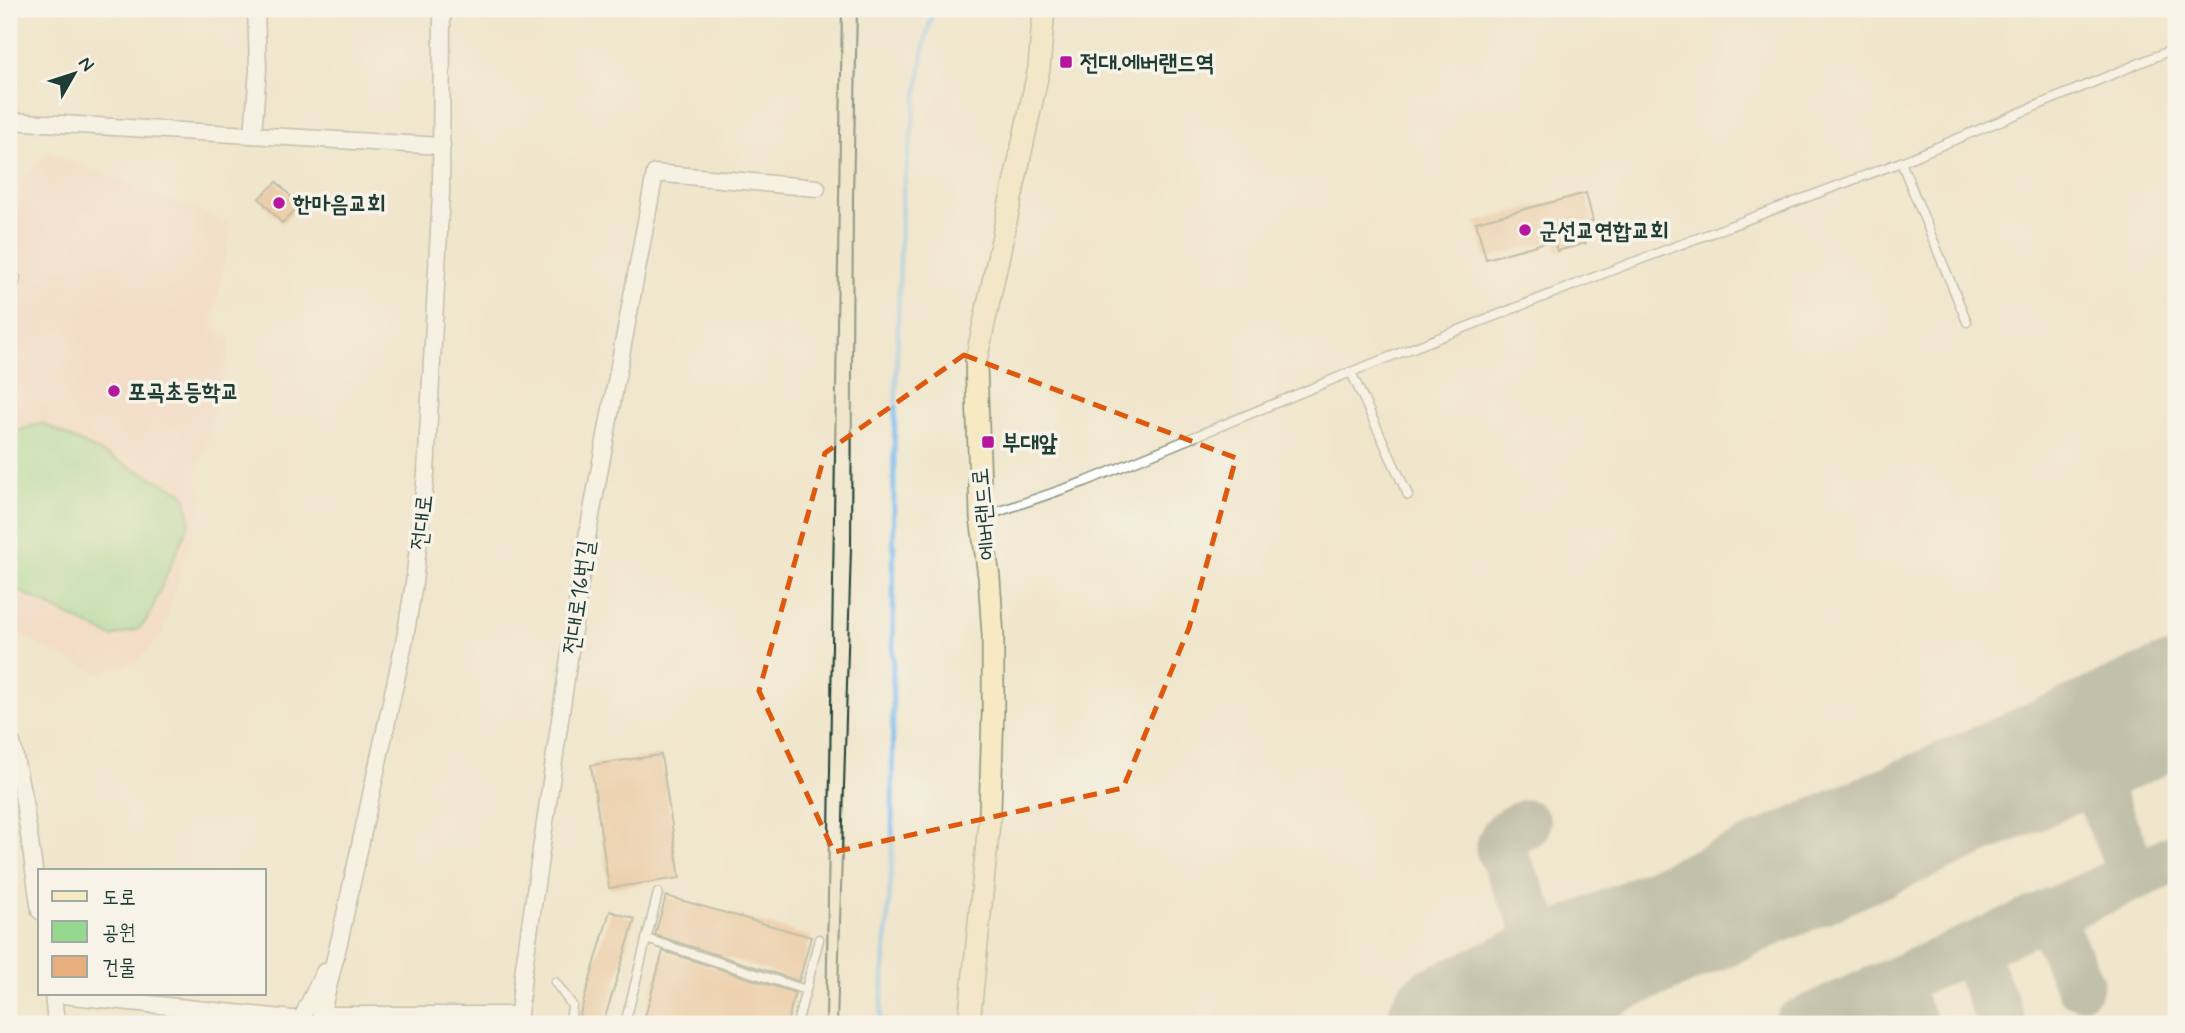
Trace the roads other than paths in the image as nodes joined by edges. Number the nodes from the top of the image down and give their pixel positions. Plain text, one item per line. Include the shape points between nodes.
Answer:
1 (256, 9) edge
2 (442, 9) edge
3 (1044, 9) edge
4 (2176, 48) edge
5 (9, 121) edge
6 (253, 135) junction
7 (442, 146) junction
8 (1901, 162) junction
9 (817, 188) dead end
10 (16, 278) dead end
11 (9, 303) edge
12 (1967, 322) dead end
13 (1351, 372) junction
14 (1408, 495) dead end
15 (981, 518) junction
16 (12, 743) dead end
17 (658, 893) dead end
18 (38, 897) edge
19 (340, 938) junction
20 (646, 939) junction
21 (819, 939) dead end
22 (555, 982) dead end
23 (806, 990) junction
24 (53, 995) edge
25 (62, 995) edge
26 (320, 1020) edge
27 (519, 1020) edge
28 (301, 1022) edge
29 (56, 1024) edge
30 (570, 1024) edge
31 (625, 1024) edge
32 (797, 1024) edge
33 (969, 1024) edge

1 - 6 street
2 - 7 street, 전대로
3 - 15 street, 에버랜드로 via 1039,68 975,361
4 - 8 lane
5 - 6 street
6 - 7 street
7 - 19 street, 전대로 via 426,473 414,583
8 - 12 lane
8 - 13 lane
9 - 27 street, 전대로16번길 via 655,173 585,548
10 - 11 lane
13 - 14 lane
13 - 15 lane via 1087,481
15 - 33 street, 에버랜드로 via 993,636 993,710 990,813
16 - 18 street
17 - 20 lane
19 - 26 street, 전대로
19 - 28 street
20 - 23 lane
20 - 31 lane
21 - 23 lane
22 - 30 lane via 572,1004
23 - 32 lane
24 - 29 street
25 - 28 street
26 - 27 street

